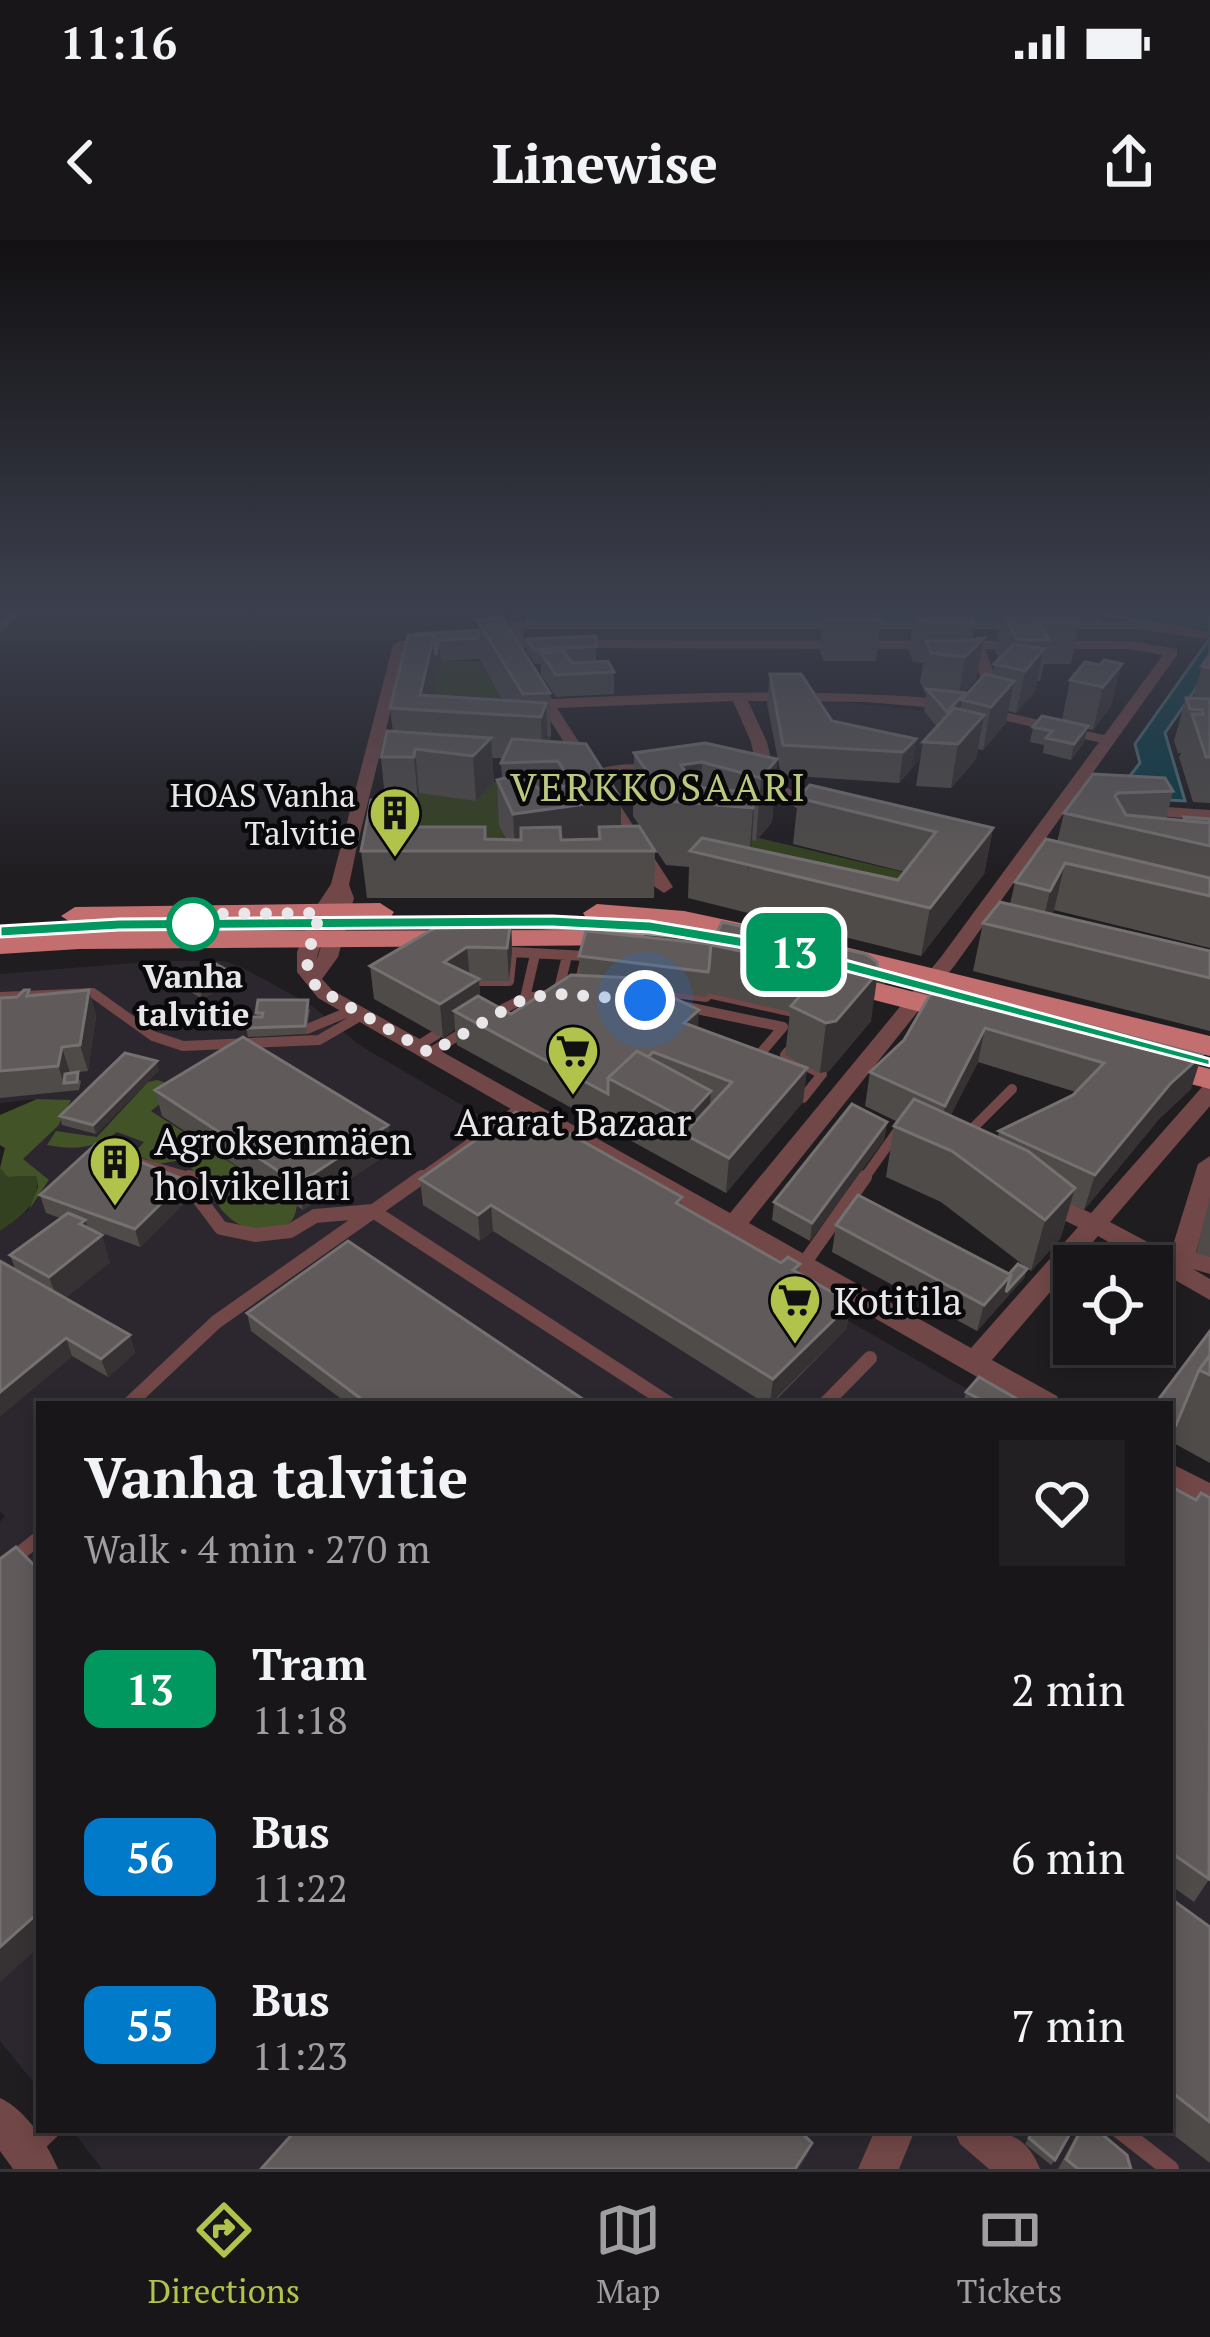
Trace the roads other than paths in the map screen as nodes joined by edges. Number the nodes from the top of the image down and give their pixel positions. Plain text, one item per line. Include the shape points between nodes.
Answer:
1 (389, 697) edge
2 (543, 697) edge
3 (695, 697) edge
4 (739, 697) edge
5 (880, 697) edge
6 (982, 697) edge
7 (1139, 697) edge
8 (547, 704) junction
9 (973, 708) junction
10 (1108, 740) junction
11 (678, 774) edge
12 (573, 775) edge
13 (594, 777) junction
14 (723, 778) edge
15 (768, 782) junction
16 (658, 791) edge
17 (794, 802) junction
18 (1064, 804) junction
19 (762, 805) edge
20 (1089, 807) edge
21 (1109, 808) edge
22 (1210, 815) edge
23 (847, 826) edge
24 (1008, 864) junction
25 (1041, 872) edge
26 (664, 887) dead end
27 (329, 917) junction
28 (0, 921) edge
29 (0, 945) edge
30 (534, 959) dead end
31 (566, 960) dead end
32 (494, 981) junction
33 (925, 989) junction
34 (557, 994) junction
35 (0, 997) edge
36 (525, 998) junction
37 (489, 1000) junction
38 (645, 1000) junction
39 (504, 1007) junction
40 (476, 1010) edge
41 (358, 1012) junction
42 (307, 1029) edge
43 (527, 1038) edge
44 (704, 1038) edge
45 (428, 1044) junction
46 (1210, 1046) edge
47 (738, 1057) edge
48 (752, 1063) junction
49 (1210, 1079) edge
50 (1012, 1089) dead end
51 (1210, 1092) edge
52 (523, 1106) junction
53 (872, 1120) junction
54 (953, 1148) edge
55 (123, 1158) edge
56 (1210, 1164) edge
57 (1010, 1184) edge
58 (373, 1211) junction
59 (1095, 1225) junction
60 (734, 1226) junction
61 (1125, 1239) junction
62 (1182, 1257) junction
63 (803, 1265) junction
64 (1210, 1265) edge
65 (1210, 1291) edge
66 (870, 1358) dead end
67 (974, 1362) junction
68 (136, 1401) edge
69 (665, 1401) edge
70 (828, 1401) edge
71 (1042, 1401) edge
72 (1173, 1477) edge
73 (1210, 1497) edge
74 (36, 1540) edge
75 (0, 1569) edge
76 (0, 2118) edge
77 (894, 2133) edge
78 (978, 2133) edge
79 (1124, 2133) edge
80 (39, 2151) edge
81 (1019, 2168) edge
82 (878, 2169) edge
83 (1170, 2169) edge

1 - 27 street
2 - 8 street
3 - 8 street
4 - 15 street
5 - 9 street
6 - 9 street
7 - 10 street
8 - 13 street
9 - 10 lane
10 - 18 street
11 - 13 street via 610,770
12 - 13 street
13 - 16 street
13 - 26 street
14 - 15 street
15 - 17 street
17 - 19 street
17 - 23 street
18 - 20 street
18 - 24 street
21 - 22 street
24 - 25 street
24 - 33 street
27 - 28 main road
27 - 29 main road
27 - 33 main road via 692,947
27 - 33 main road via 580,913 684,920
27 - 41 street via 307,958 308,973 317,988
30 - 36 lane
31 - 34 lane
32 - 32 lane via 508,981 512,952 586,956 580,981 708,993 802,1014 810,1027 785,1055 823,1074 802,1098 757,1085 682,1058 697,1043 632,1011 572,1008 513,1048 480,1030 481,1013 447,995 470,981
32 - 37 lane
33 - 46 main road
33 - 49 main road
33 - 53 street
34 - 36 lane
34 - 38 lane
35 - 41 lane via 93,993 153,1036 183,1046 320,1040
36 - 39 lane
37 - 39 lane
37 - 40 lane
38 - 44 lane
38 - 48 lane via 783,1028
39 - 43 lane via 507,1025
39 - 45 lane
41 - 42 lane
41 - 45 street
45 - 52 street
47 - 48 lane
48 - 53 lane
50 - 54 lane
51 - 59 street
52 - 58 lane
52 - 60 street
53 - 60 street
53 - 63 lane
55 - 58 lane via 200,1180 200,1200 221,1228 273,1233 316,1216
56 - 62 street
57 - 59 street
58 - 68 lane via 216,1322
58 - 69 lane
59 - 61 street
59 - 67 street
60 - 63 street
61 - 62 street
61 - 65 street
62 - 64 street
63 - 67 street
66 - 70 lane
67 - 71 street
72 - 73 street
74 - 75 lane
76 - 80 street
77 - 82 street
78 - 81 street
79 - 83 lane

